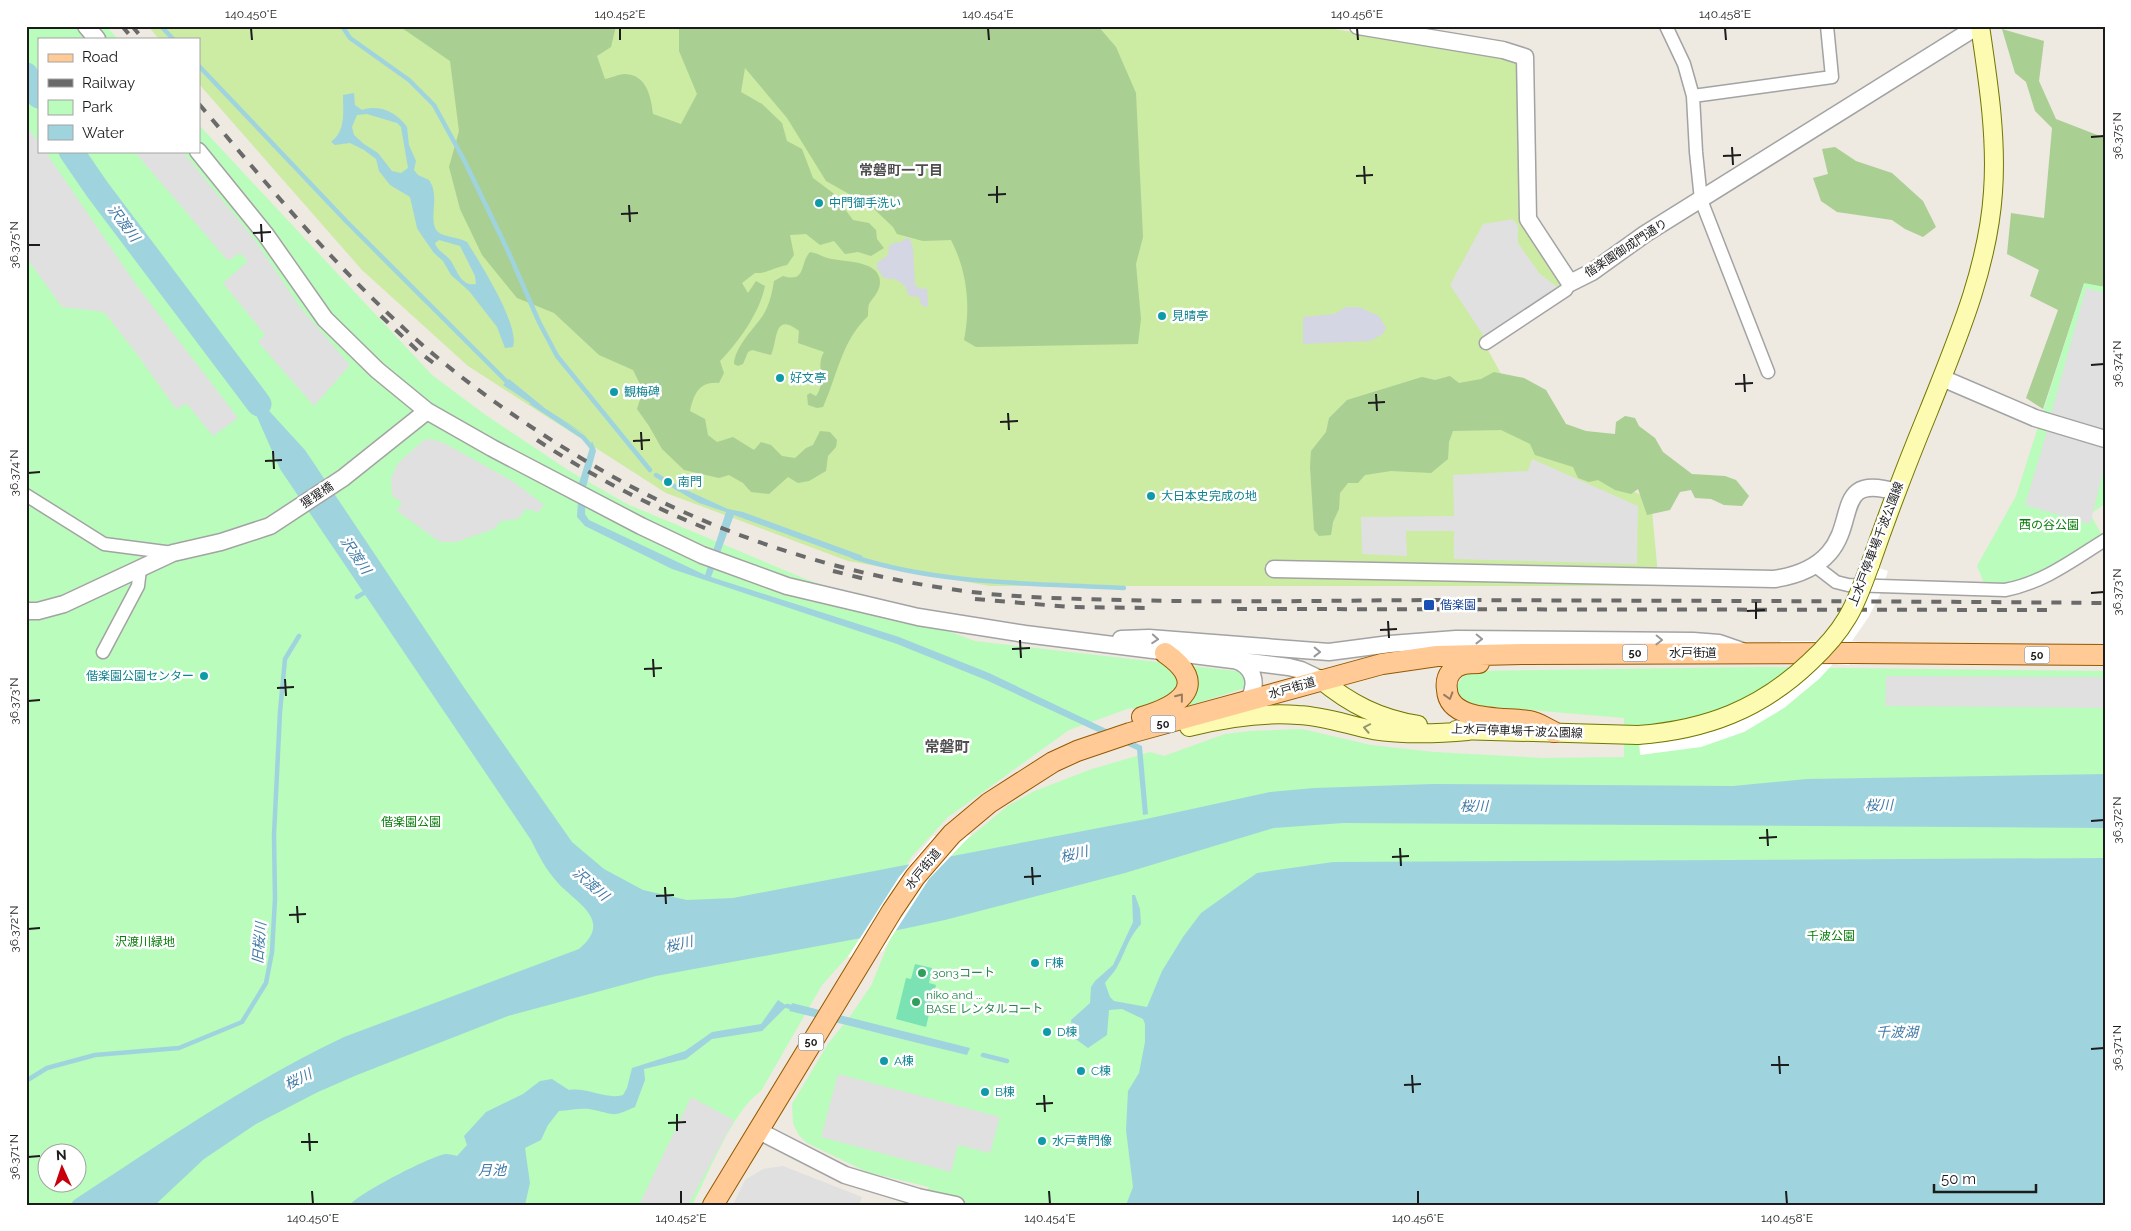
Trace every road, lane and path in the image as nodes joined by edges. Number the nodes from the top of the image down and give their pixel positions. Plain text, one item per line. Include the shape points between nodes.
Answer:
1 (86, 26) edge
2 (1358, 26) edge
3 (1666, 26) edge
4 (1827, 26) edge
5 (1979, 26) edge
6 (96, 38) edge
7 (1693, 96) junction
8 (199, 152) edge
9 (1702, 200) junction
10 (1570, 283) junction
11 (1486, 343) dead end
12 (1768, 372) dead end
13 (1942, 378) junction
14 (427, 411) junction
15 (2105, 439) edge
16 (1896, 492) junction
17 (26, 495) edge
18 (2105, 540) edge
19 (172, 552) junction
20 (1814, 565) junction
21 (140, 569) junction
22 (1274, 569) dead end
23 (26, 611) edge
24 (1072, 640) junction
25 (103, 652) dead end
26 (1165, 653) junction
27 (1748, 653) junction
28 (1522, 654) junction
29 (2105, 656) edge
30 (1233, 660) junction
31 (1320, 680) junction
32 (1249, 699) junction
33 (1468, 731) junction
34 (1554, 732) junction
35 (1077, 751) junction
36 (1052, 762) junction
37 (757, 1130) junction
38 (917, 1201) edge
39 (713, 1205) edge
40 (956, 1205) edge

1 - 6 street
2 - 10 street, 偕楽園御成門通り via 1503,50 1525,57 1528,219
3 - 7 street via 1684,64
4 - 7 street via 1832,76
5 - 9 street, 偕楽園御成門通り
5 - 13 main road, 上水戸停車場千波公園線 via 1990,113 1993,192 1975,285
7 - 9 street
8 - 14 street via 266,235 325,319 355,351
9 - 10 street, 偕楽園御成門通り
9 - 12 street
10 - 11 street via 1566,290
13 - 15 street via 2035,418
13 - 16 main road, 上水戸停車場千波公園線
14 - 19 street, 猩猩橋 via 343,478 270,526 221,542
14 - 24 street via 641,526 702,555 787,586 918,617
16 - 20 street via 1875,487 1857,491 1851,498 1838,539 1829,553
16 - 34 main road, 上水戸停車場千波公園線, bridge via 1855,602 1837,633 1783,687 1749,707 1705,724 1638,735
17 - 19 street via 104,544
18 - 20 street via 2044,579 2005,590 1848,585 1836,582
19 - 21 street, 猩猩橋
20 - 22 street via 1796,575 1774,579
21 - 23 street, 猩猩橋 via 64,604
21 - 25 street via 138,586
24 - 26 street
24 -> 27 street via 1148,638 1329,652 1456,639 1631,639 1719,643
26 - 30 street
35 -> 26 main road via 1098,732 1177,703 1187,684 1183,668
27 - 28 main road, 水戸街道 / 50
27 - 29 main road, 水戸街道 / 50
28 - 31 main road, 水戸街道 / 50 via 1410,659
28 -> 34 main road via 1500,662 1456,666 1449,673 1447,696 1451,704 1469,714 1532,721
30 - 31 street via 1289,667
30 - 32 street via 1241,662 1252,674 1255,685
31 - 32 main road, 水戸街道 / 50
31 - 33 main road, 上水戸停車場千波公園線 via 1338,694 1383,717 1410,724
32 - 35 main road, 水戸街道 / 50 via 1130,732
33 - 34 main road, 上水戸停車場千波公園線
33 -> 36 main road via 1428,735 1380,731 1318,717 1248,716 1188,727 1090,757
35 - 36 main road, 水戸街道 / 50
36 - 37 main road, 水戸街道 / 50 via 989,803 952,834 907,888
37 - 38 street via 845,1175
37 - 39 main road, 水戸街道 / 50
38 - 40 street

